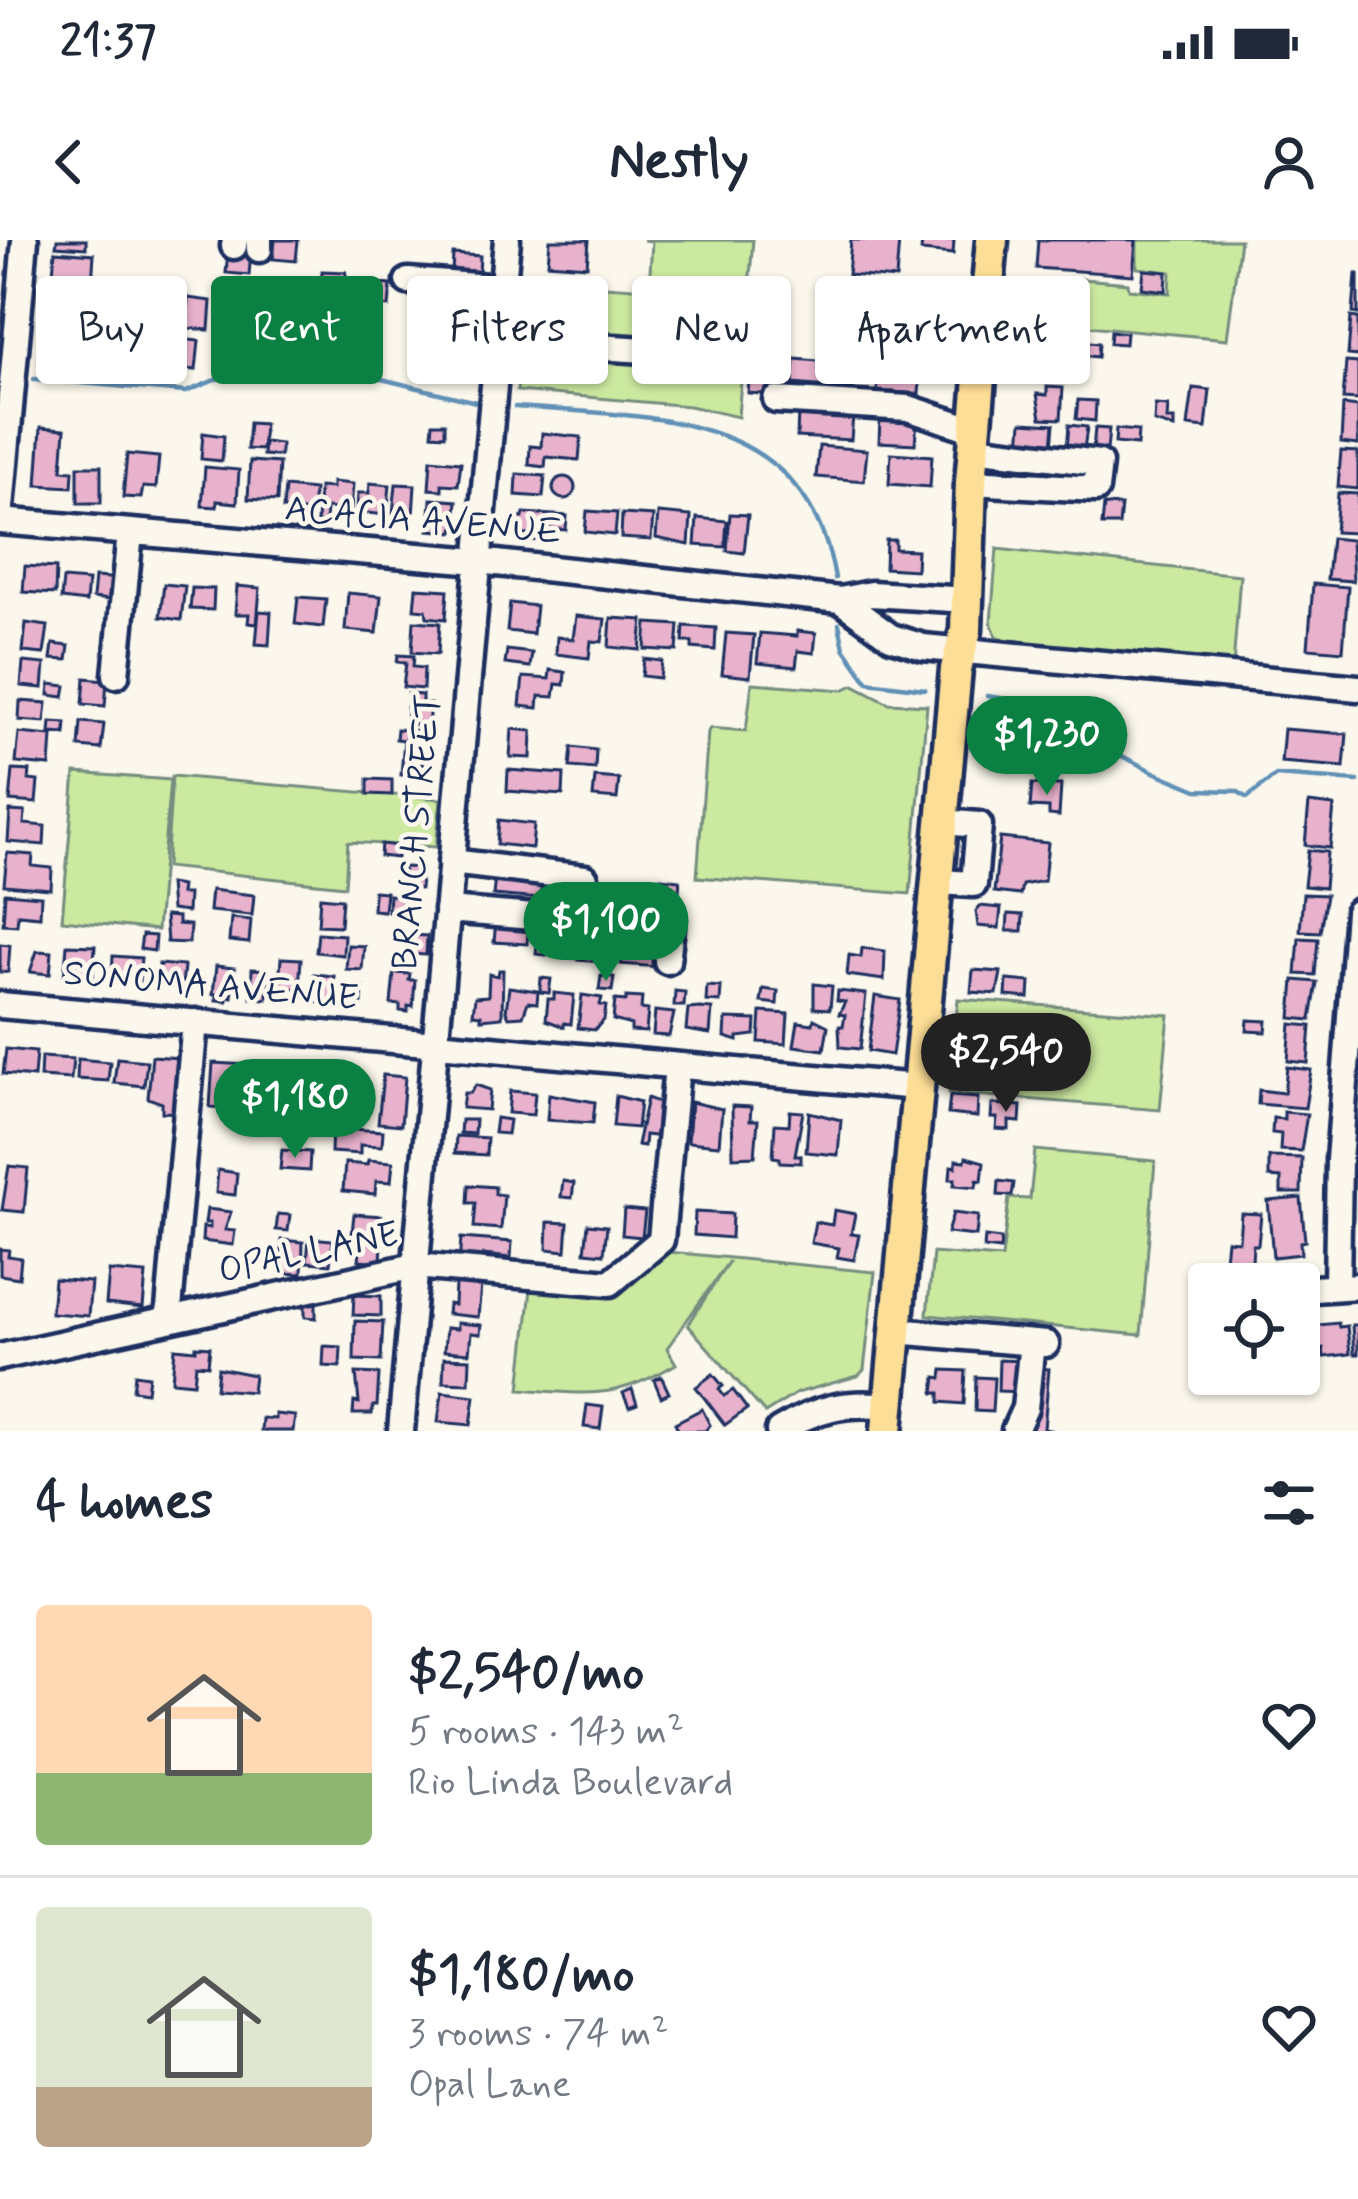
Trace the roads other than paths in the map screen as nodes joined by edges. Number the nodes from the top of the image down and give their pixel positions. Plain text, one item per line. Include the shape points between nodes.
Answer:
1 (25, 240) edge
2 (508, 240) edge
3 (992, 240) edge
4 (504, 276) edge
5 (495, 384) edge
6 (776, 400) dead end
7 (974, 439) junction
8 (971, 482) junction
9 (0, 520) edge
10 (130, 533) junction
11 (478, 561) junction
12 (840, 600) junction
13 (968, 600) junction
14 (961, 652) junction
15 (116, 675) dead end
16 (1358, 688) edge
17 (451, 862) junction
18 (587, 900) dead end
19 (447, 910) junction
20 (1358, 915) edge
21 (667, 961) dead end
22 (0, 1004) edge
23 (195, 1022) junction
24 (435, 1044) junction
25 (677, 1066) junction
26 (917, 1087) junction
27 (1350, 1103) edge
28 (415, 1266) junction
29 (1347, 1287) edge
30 (168, 1320) junction
31 (896, 1331) junction
32 (0, 1357) edge
33 (888, 1418) edge
34 (1015, 1430) edge
35 (401, 1431) edge
36 (779, 1431) edge

1 - 9 street
2 - 4 street, BRANCH STREET
3 - 7 main road
5 - 11 street, BRANCH STREET
6 - 7 street via 908,408
7 - 8 main road
7 - 8 street via 1099,463 1096,488
8 - 13 main road
9 - 10 street, ACACIA AVENUE
10 - 11 street, ACACIA AVENUE
10 - 15 street
11 - 12 street, ACACIA AVENUE
11 - 17 street, BRANCH STREET
12 - 13 street, ACACIA AVENUE
12 - 14 street, ACACIA AVENUE via 891,637
13 - 14 main road
14 - 16 street, ACACIA AVENUE
14 - 26 main road
17 - 18 street via 585,878
17 - 19 street, BRANCH STREET
19 - 21 street via 670,928
19 - 24 street, BRANCH STREET
20 - 27 street
22 - 23 street, SONOMA AVENUE
23 - 24 street, SONOMA AVENUE
23 - 30 street
24 - 25 street, SONOMA AVENUE
24 - 28 street, BRANCH STREET
25 - 26 street, SONOMA AVENUE
25 - 28 street, OPAL LANE via 661,1240 610,1283
26 - 31 main road
27 - 29 street
28 - 30 street, OPAL LANE
28 - 35 street, BRANCH STREET
30 - 32 street, OPAL LANE
31 - 33 main road
31 - 34 street via 1039,1344
33 - 36 street via 839,1404

